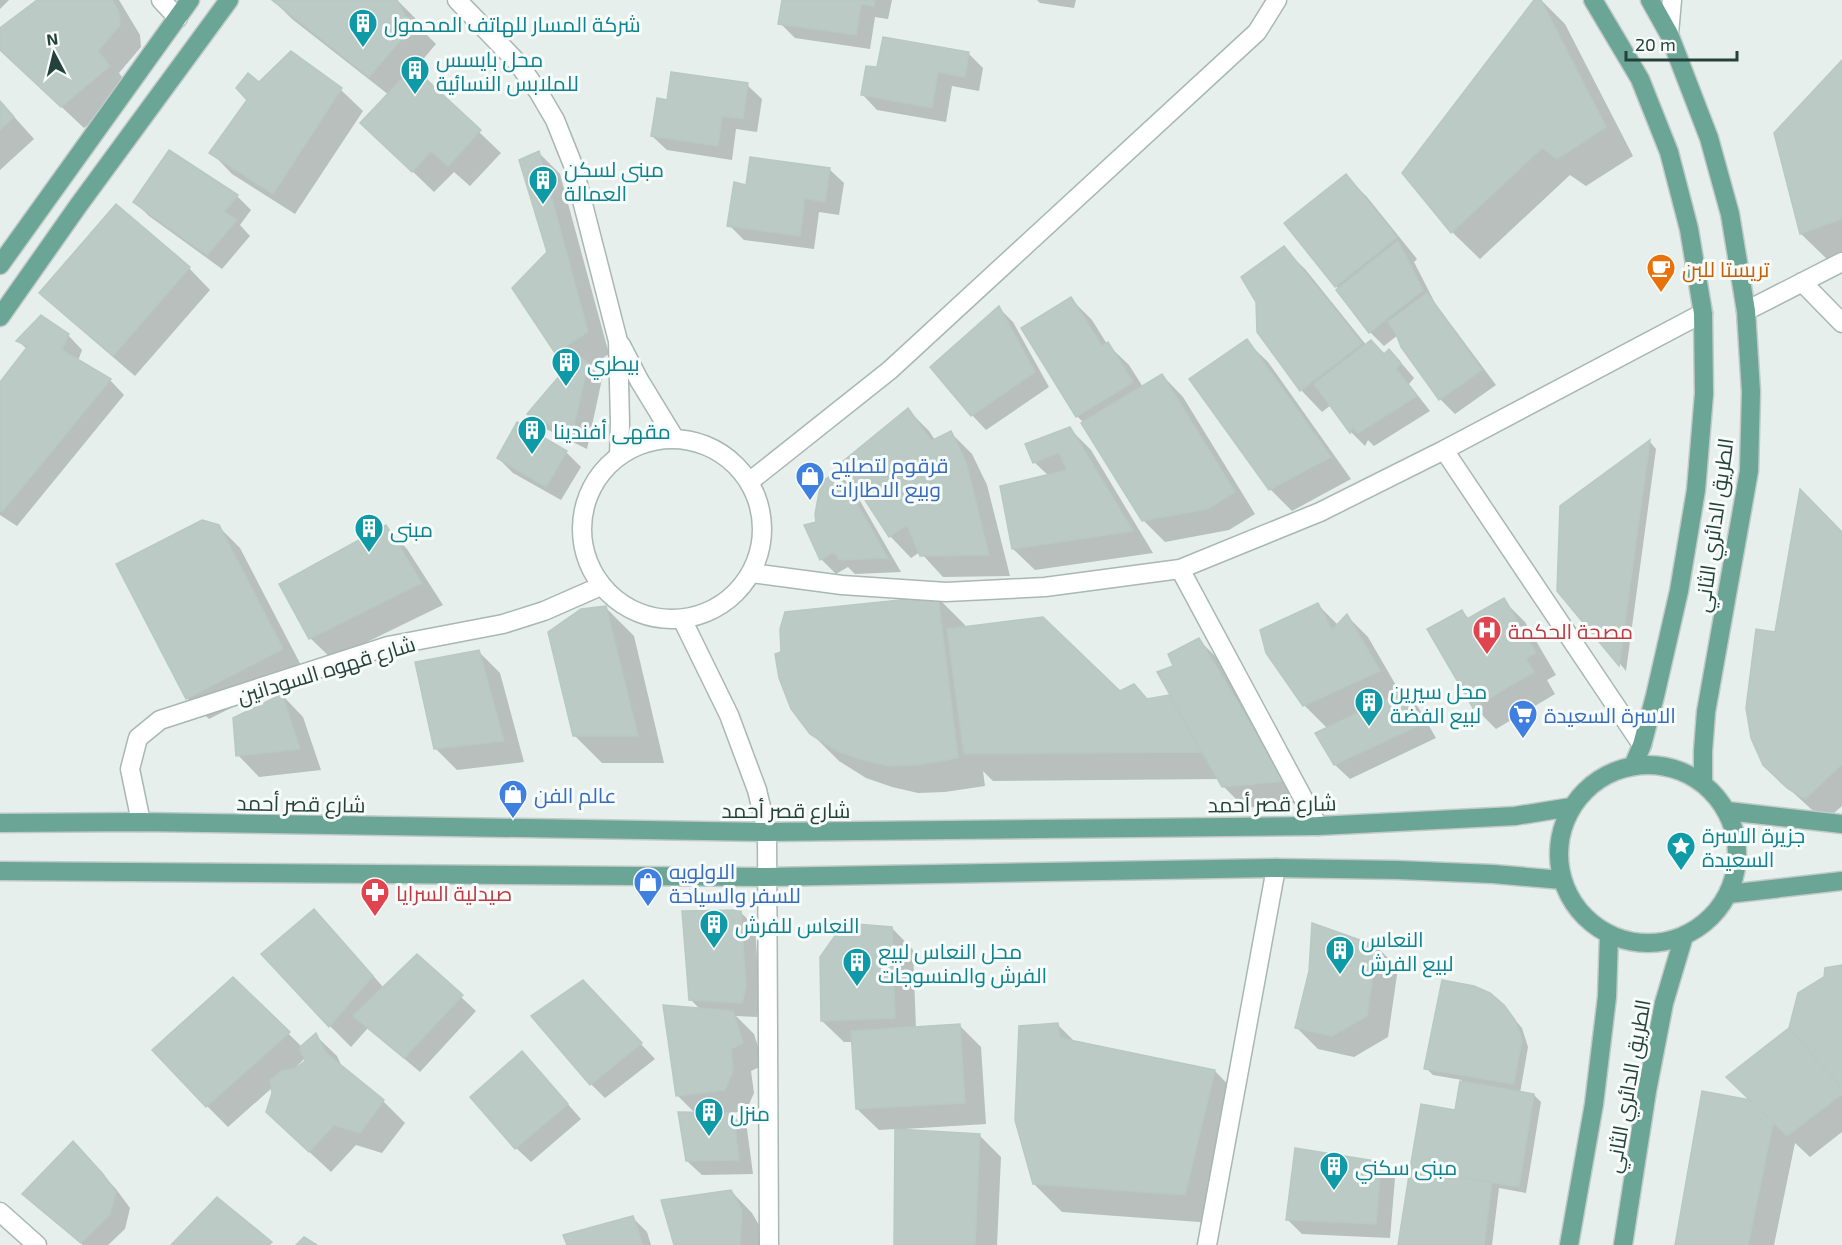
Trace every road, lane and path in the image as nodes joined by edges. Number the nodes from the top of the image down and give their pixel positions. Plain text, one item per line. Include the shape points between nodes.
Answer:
1 (161, 0) edge
2 (190, 0) edge
3 (229, 0) edge
4 (457, 0) edge
5 (1277, 0) edge
6 (1593, 0) edge
7 (1650, 0) edge
8 (1672, 0) edge
9 (178, 18) junction
10 (1669, 34) junction
11 (1842, 262) edge
12 (0, 265) edge
13 (1802, 282) junction
14 (1746, 310) junction
15 (1703, 313) junction
16 (0, 318) edge
17 (1842, 323) edge
18 (618, 341) junction
19 (675, 439) junction
20 (1444, 450) junction
21 (619, 456) junction
22 (749, 482) junction
23 (1180, 568) junction
24 (752, 573) junction
25 (601, 586) junction
26 (682, 619) junction
27 (1642, 745) junction
28 (1633, 766) junction
29 (1703, 784) junction
30 (1571, 807) junction
31 (1727, 811) junction
32 (141, 822) junction
33 (0, 823) edge
34 (1842, 824) edge
35 (1318, 826) junction
36 (767, 832) junction
37 (1276, 868) junction
38 (0, 871) edge
39 (766, 877) junction
40 (1562, 880) junction
41 (1842, 881) edge
42 (1728, 894) junction
43 (1609, 935) junction
44 (1683, 936) junction
45 (0, 1212) edge
46 (37, 1245) edge
47 (769, 1245) edge
48 (1206, 1245) edge
49 (1569, 1245) edge
50 (1623, 1245) edge

1 - 9 street
2 - 9 main road
3 - 16 main road
4 - 18 street via 517,62 555,120 573,165
5 - 22 street via 1257,32 890,370
6 - 15 main road, الطريق الدائري الثاني via 1640,79 1669,152 1689,229
7 - 10 main road, الطريق الدائري الثاني
8 - 10 street
9 - 12 main road
10 - 14 main road, الطريق الدائري الثاني via 1709,138 1730,214
11 - 13 street
13 - 14 street
13 - 17 street
14 - 29 main road, الطريق الدائري الثاني via 1751,392 1749,471 1706,712
15 - 20 street
15 - 27 main road, الطريق الدائري الثاني via 1704,394 1696,490 1678,591
18 - 19 street
18 - 21 street
19 - 21 street via 646,442
19 - 22 street via 704,445 729,459
20 - 23 street via 1320,512
20 - 27 street
21 - 25 street via 598,476 585,503 581,532 586,560
22 - 24 street via 761,510 762,540
23 - 24 street via 1046,587 946,592 842,585
23 - 35 street
24 - 26 street via 736,594 711,611
25 - 26 street via 624,606 651,618
25 - 32 street, شارع قهوه السودانين via 524,618 388,646 160,720 138,738 130,769
26 - 36 street via 729,715 757,790
27 - 28 main road, الطريق الدائري الثاني
28 - 29 main road via 1658,765
28 - 30 main road via 1598,780
29 - 31 main road
30 - 35 main road, شارع قصر أحمد via 1515,816
30 - 40 main road via 1559,843
31 - 34 main road
31 - 42 main road via 1737,844 1734,878
32 - 33 main road, شارع قصر أحمد
32 - 36 main road, شارع قصر أحمد
35 - 36 main road, شارع قصر أحمد
36 - 39 street
37 - 39 main road
37 - 40 main road via 1398,870
37 - 48 street
38 - 39 main road
39 - 47 street
40 - 43 main road via 1580,913
41 - 42 main road
42 - 44 main road via 1709,919
43 - 44 main road via 1639,943
43 - 49 main road, الطريق الدائري الثاني via 1607,997 1594,1104
44 - 50 main road, الطريق الدائري الثاني via 1647,1091
45 - 46 street

